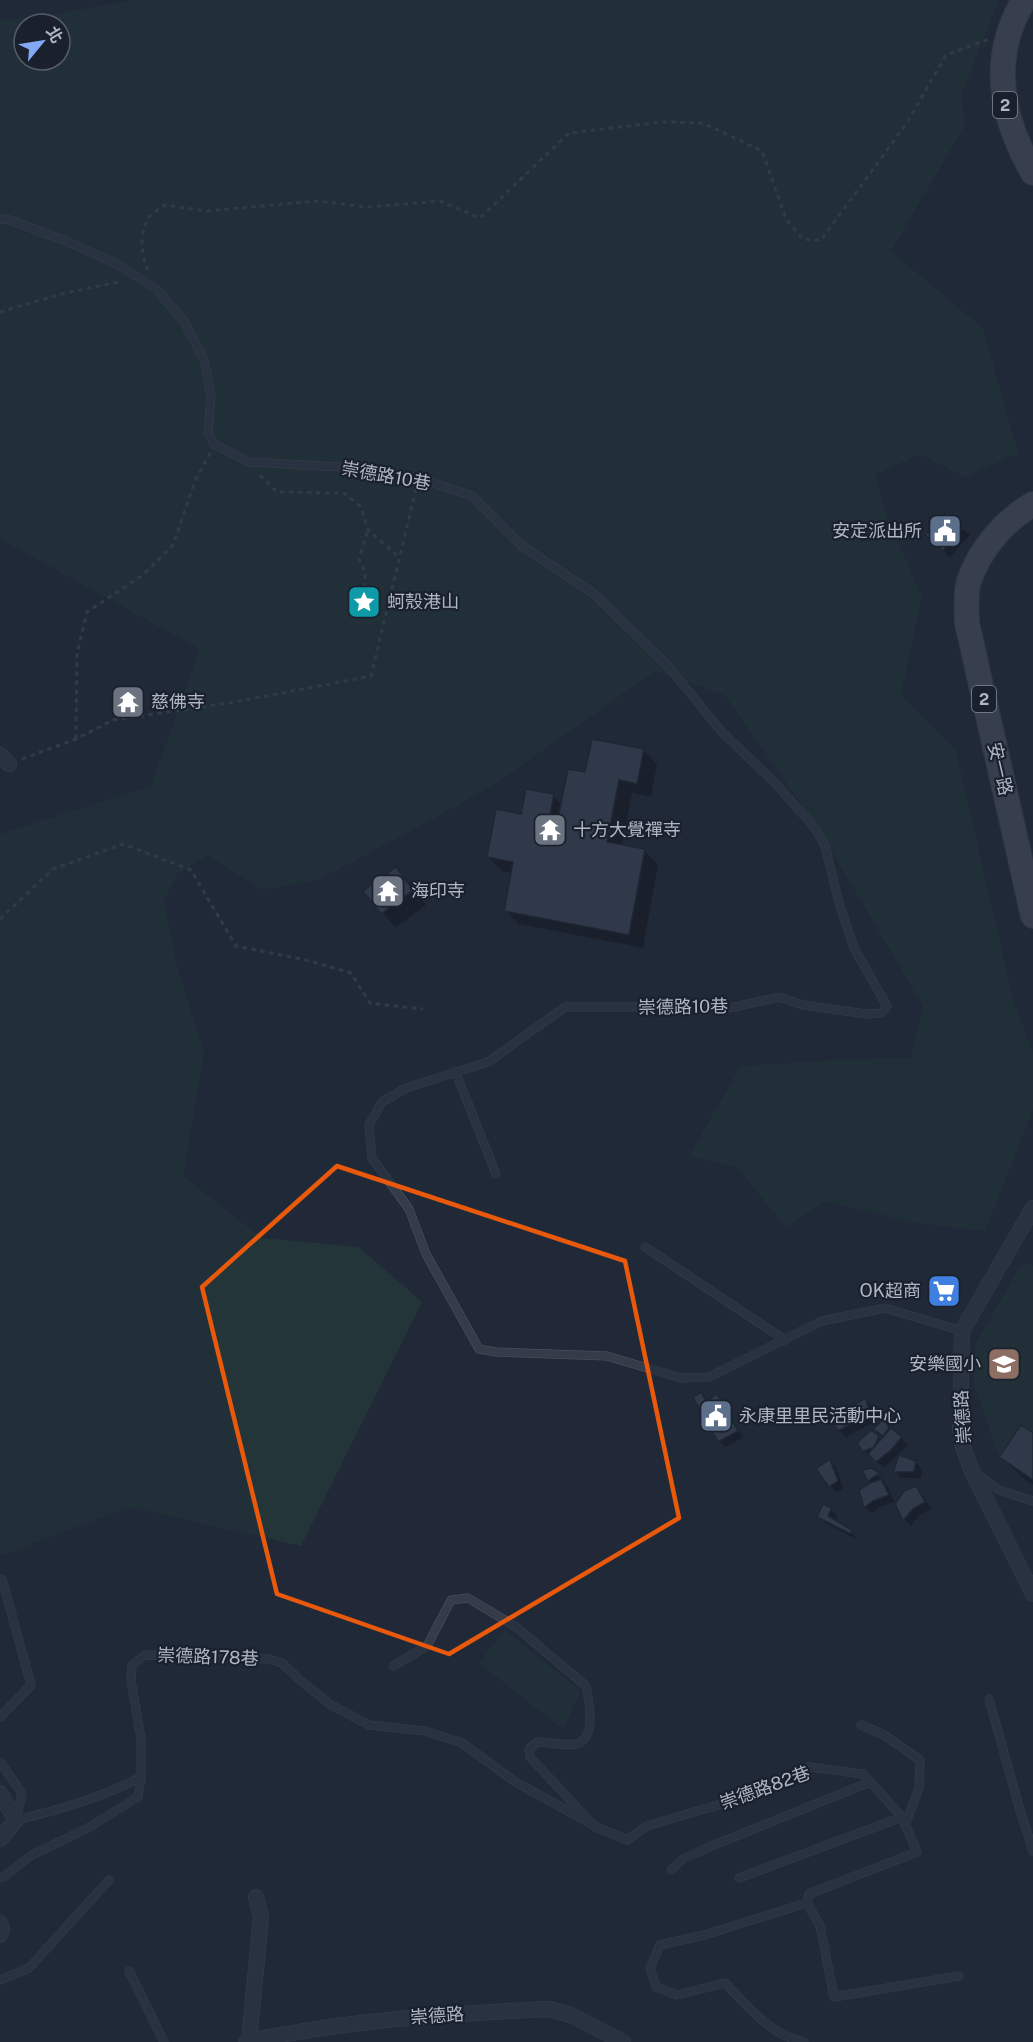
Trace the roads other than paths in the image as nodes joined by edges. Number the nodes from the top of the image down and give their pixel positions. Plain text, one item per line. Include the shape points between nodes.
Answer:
1 (1016, 14) edge
2 (1033, 173) edge
3 (0, 219) edge
4 (1033, 504) edge
5 (1033, 916) edge
6 (455, 1071) junction
7 (496, 1174) dead end
8 (1033, 1208) edge
9 (645, 1247) dead end
10 (962, 1331) junction
11 (785, 1340) junction
12 (971, 1469) junction
13 (1033, 1501) edge
14 (2, 1579) dead end
15 (1033, 1594) edge
16 (393, 1666) dead end
17 (989, 1699) dead end
18 (0, 1717) edge
19 (861, 1725) dead end
20 (0, 1762) edge
21 (141, 1777) junction
22 (870, 1782) junction
23 (0, 1793) edge
24 (16, 1820) junction
25 (904, 1821) junction
26 (594, 1826) junction
27 (0, 1839) edge
28 (1033, 1851) edge
29 (671, 1870) dead end
30 (0, 1878) edge
31 (739, 1878) dead end
32 (109, 1880) dead end
33 (256, 1897) dead end
34 (807, 1903) junction
35 (0, 1923) edge
36 (0, 1935) edge
37 (129, 1971) dead end
38 (959, 1976) dead end
39 (0, 1980) edge
40 (164, 2042) edge
41 (248, 2042) edge
42 (622, 2042) edge
43 (804, 2042) edge

1 - 2 main road, 2 via 1002,76 1018,146
3 - 6 lane, 崇德路10巷 via 115,263 156,289 184,321 204,360 211,398 208,433 214,444 249,462 359,468 419,478 472,496 522,546 594,594 668,666 720,730 815,828 825,846 854,948 886,1006 882,1013 866,1014 803,1005 779,997 734,1007 565,1008 488,1062
4 - 5 main road, 安一路 / 2 via 1010,519 986,548 969,583 966,623
6 - 7 lane
6 - 11 lane, 崇德路10巷 via 406,1088 382,1102 369,1125 372,1158 409,1209 426,1254 479,1349 607,1356 681,1377 709,1377
8 - 10 street, 崇德路
9 - 11 lane
10 - 11 lane, 崇德路10巷 via 885,1308 822,1321
10 - 12 street, 崇德路 via 960,1426
12 - 13 lane via 999,1490
12 - 15 street, 崇德路
14 - 18 lane via 31,1685
16 - 26 lane, 崇德路82巷 via 427,1646 452,1600 468,1598 516,1627 586,1686 591,1727 583,1740 577,1744 537,1742 529,1749 530,1757
17 - 28 lane
19 - 25 lane via 884,1735 920,1760 919,1788
20 - 24 lane via 22,1793
21 - 24 lane via 65,1809
21 - 26 lane, 崇德路178巷 via 141,1738 132,1665 145,1655 268,1659 282,1663 331,1705 369,1725 425,1731 462,1743 514,1781
21 - 30 lane via 138,1797 86,1829 32,1855
22 - 25 lane, 崇德路82巷
22 - 26 lane, 崇德路82巷 via 863,1774 809,1767 718,1805 647,1826 627,1840
22 - 29 lane via 709,1847 682,1859
23 - 24 street
24 - 27 street
25 - 31 lane
25 - 34 lane, 崇德路82巷 via 917,1852 809,1894
32 - 39 lane via 29,1968
33 - 41 street via 261,1917
34 - 38 lane via 820,1926 834,1996
34 - 43 lane, 崇德路82巷 via 660,1945 650,1968 656,1987 677,1995 725,1983 764,2022
35 - 36 street
37 - 40 lane
41 - 42 street, 崇德路 via 397,2019 549,2009

